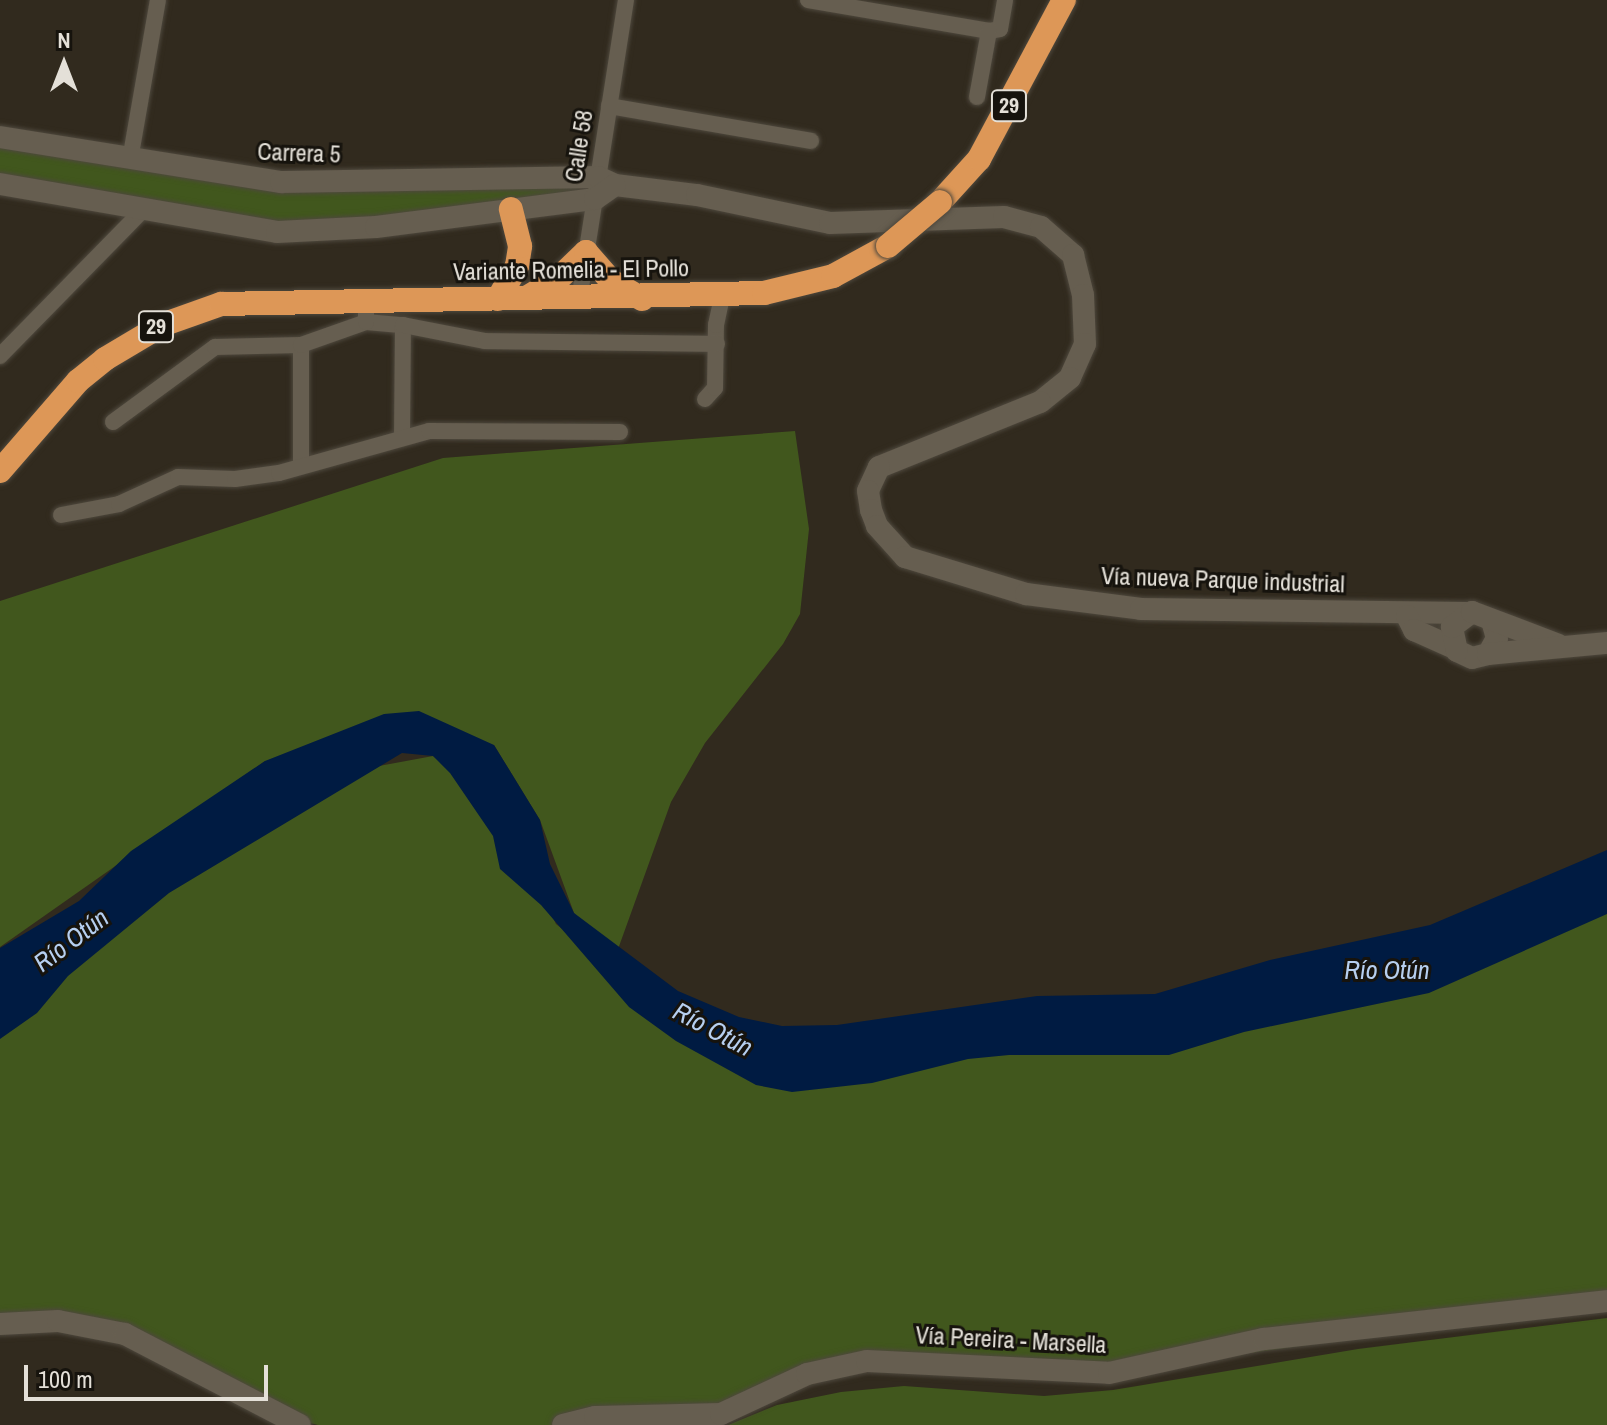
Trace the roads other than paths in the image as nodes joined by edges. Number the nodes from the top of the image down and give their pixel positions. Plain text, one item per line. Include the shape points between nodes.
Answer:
1 (158, 0) edge
2 (626, 0) edge
3 (808, 0) edge
4 (1005, 0) edge
5 (1064, 0) edge
6 (989, 31) junction
7 (977, 97) dead end
8 (609, 106) junction
9 (0, 137) edge
10 (811, 141) dead end
11 (130, 160) junction
12 (0, 184) edge
13 (603, 187) junction
14 (145, 208) junction
15 (511, 209) junction
16 (586, 252) junction
17 (722, 296) junction
18 (498, 299) junction
19 (524, 299) junction
20 (644, 299) junction
21 (579, 300) junction
22 (366, 311) junction
23 (403, 325) junction
24 (717, 344) junction
25 (301, 345) junction
26 (0, 356) edge
27 (705, 399) dead end
28 (113, 422) dead end
29 (620, 432) dead end
30 (402, 436) junction
31 (301, 466) junction
32 (0, 471) edge
33 (61, 515) dead end
34 (1468, 613) junction
35 (1407, 616) junction
36 (1492, 621) junction
37 (1607, 643) edge
38 (1559, 645) junction
39 (1454, 648) junction
40 (1488, 654) junction
41 (1607, 1301) edge
42 (0, 1324) edge
43 (300, 1425) edge
44 (563, 1425) edge

1 - 11 street
2 - 8 street, Calle 58
3 - 6 street
4 - 6 street via 1000,29
5 - 17 highway, Variante Romelia - El Pollo / 29, bridge via 979,159 940,202 888,246 843,271 799,288
6 - 7 street
8 - 10 street
8 - 13 street, Calle 58
9 - 11 main road, Carrera 5
11 - 13 main road, Carrera 5 via 281,182
12 - 14 main road
13 - 15 main road
13 - 16 street, Calle 58
13 - 35 main road, Vía nueva Parque industrial via 697,195 830,223 1004,217 1041,227 1073,255 1083,295 1085,344 1070,378 1040,402 879,467 868,491 871,510 877,526 905,557 1026,594 1141,609 1347,609
14 - 15 main road via 277,232 376,227
14 - 26 street
15 - 18 highway via 520,246 517,266
16 - 19 highway via 558,279
16 - 20 highway via 611,281
16 - 21 street, Calle 58
17 - 20 highway, Variante Romelia - El Pollo / 29
17 - 24 street
18 - 19 highway, Variante Romelia - El Pollo / 29
18 - 22 highway, Variante Romelia - El Pollo / 29
19 - 21 highway, Variante Romelia - El Pollo / 29
20 - 21 highway, Variante Romelia - El Pollo / 29
22 - 23 street
22 - 25 street
22 - 32 highway, Variante Romelia - El Pollo / 29 via 256,299 221,304 162,325 78,381
23 - 24 street via 485,341
23 - 30 street
24 - 27 street via 715,388
25 - 28 street via 215,347
25 - 31 street
29 - 30 street via 429,431
30 - 31 street
31 - 33 street via 235,479 178,477 119,504
34 - 35 main road, Vía nueva Parque industrial
34 - 36 main road, Vía nueva Parque industrial
34 - 39 main road via 1452,627
35 - 39 main road, Vía nueva Parque industrial via 1414,630
36 - 38 main road, Vía nueva Parque industrial
36 - 40 main road via 1497,638
37 - 38 main road, Vía nueva Parque industrial
38 - 40 main road, Vía nueva Parque industrial via 1528,653
39 - 40 main road, Vía nueva Parque industrial via 1472,658
41 - 44 main road, Vía Pereira - Marsella via 1264,1339 1109,1373 867,1361 807,1374 721,1414 595,1417
42 - 43 main road via 58,1321 125,1334

